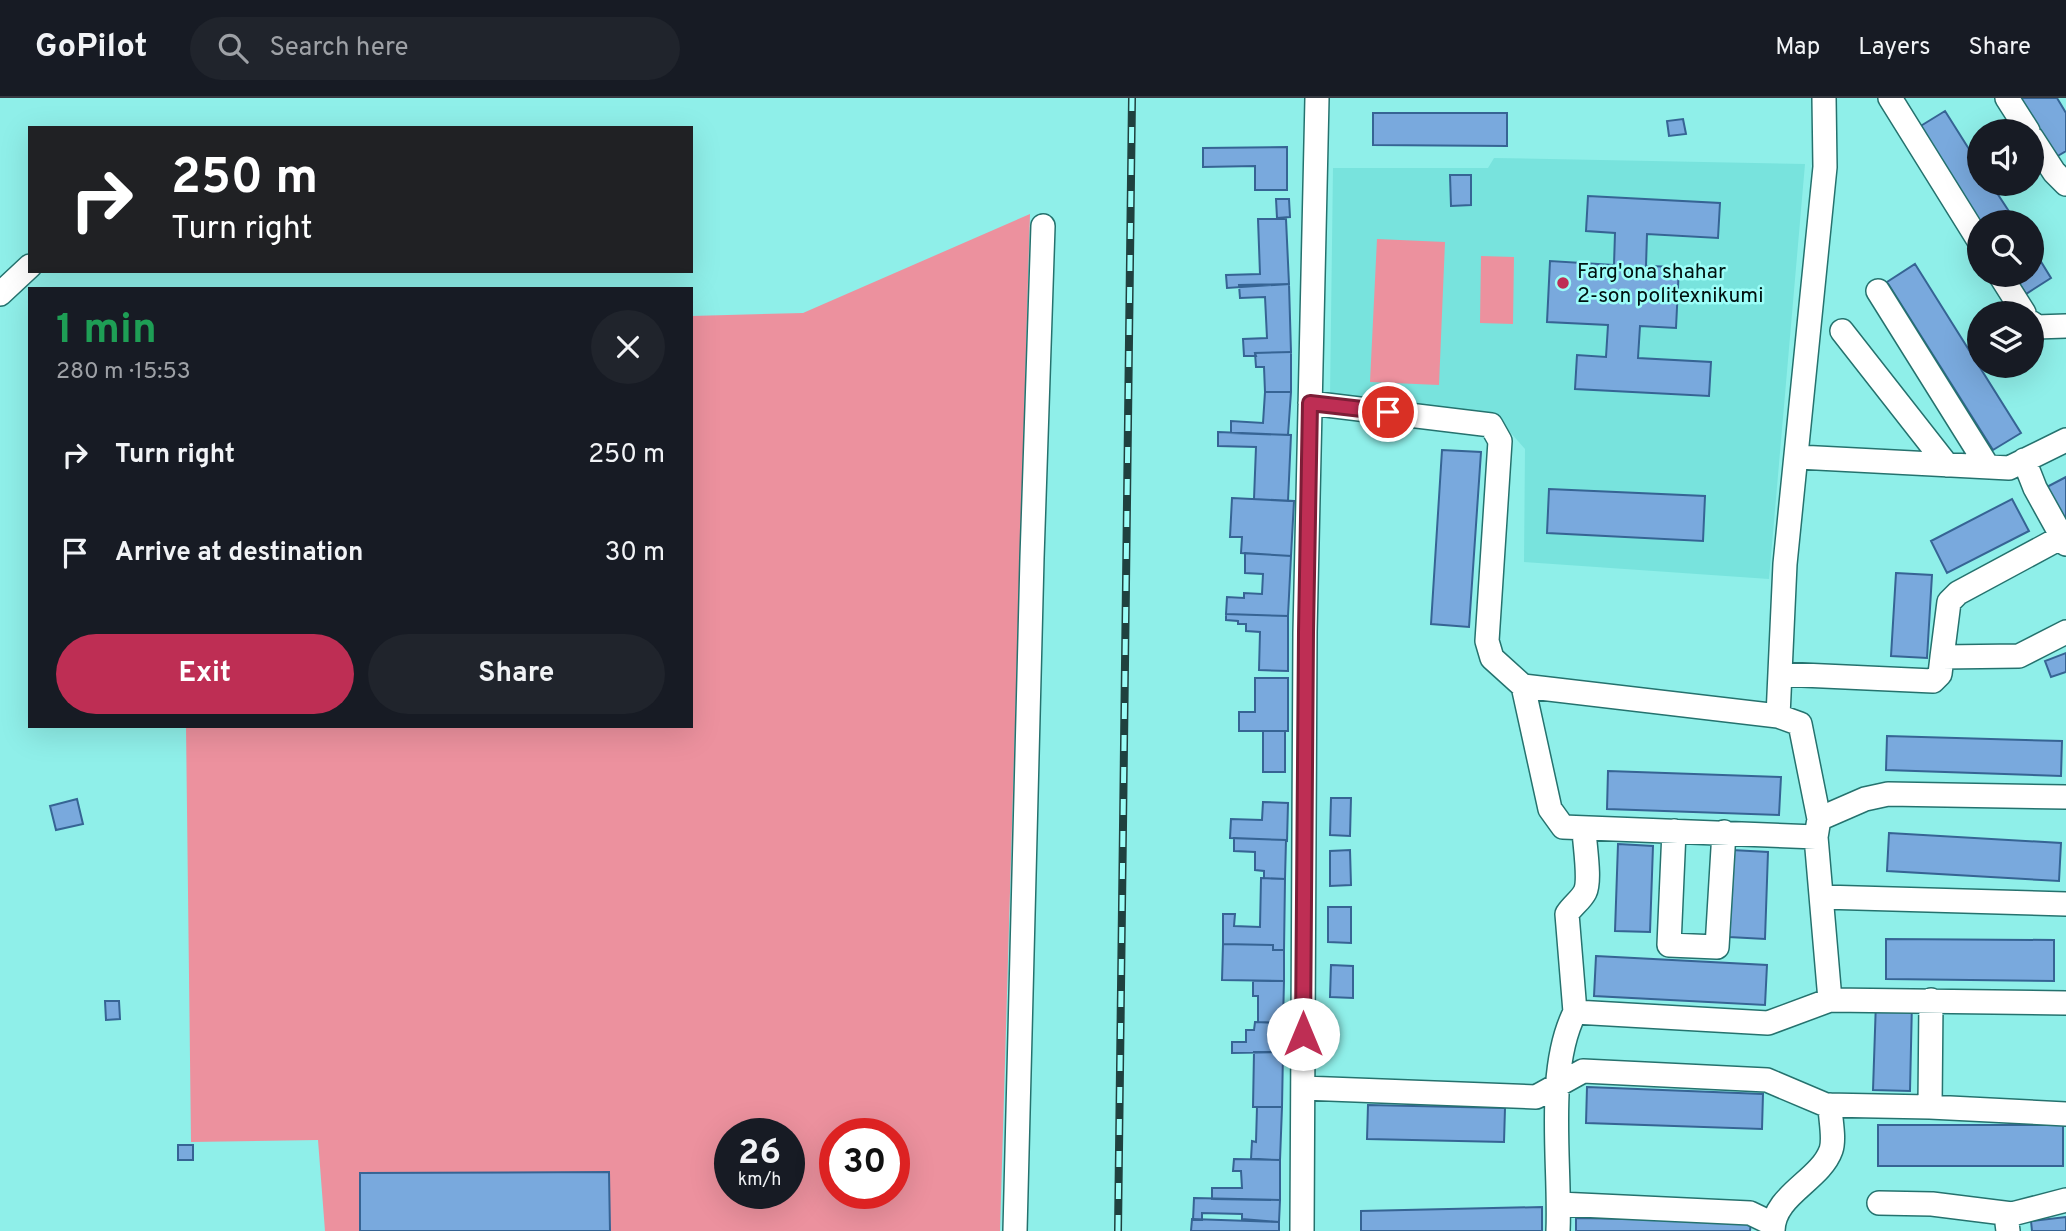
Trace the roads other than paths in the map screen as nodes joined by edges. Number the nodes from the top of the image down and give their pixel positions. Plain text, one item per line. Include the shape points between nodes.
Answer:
1 (1317, 98) edge
2 (1824, 98) edge
3 (1890, 98) edge
4 (2007, 98) edge
5 (2020, 119) edge
6 (2044, 157) edge
7 (2066, 184) edge
8 (1967, 222) edge
9 (1043, 226) dead end
10 (28, 268) edge
11 (1878, 291) dead end
12 (0, 294) edge
13 (2066, 326) edge
14 (2044, 327) edge
15 (1842, 331) dead end
16 (1310, 403) junction
17 (2066, 440) edge
18 (1798, 457) junction
19 (2024, 460) junction
20 (1947, 465) junction
21 (1988, 467) junction
22 (2064, 540) edge
23 (2066, 632) edge
24 (1942, 657) junction
25 (1780, 674) junction
26 (1523, 686) junction
27 (1778, 716) junction
28 (2066, 797) edge
29 (1584, 828) junction
30 (1817, 828) junction
31 (1674, 831) junction
32 (1724, 832) junction
33 (1822, 897) junction
34 (2066, 904) edge
35 (1830, 1000) junction
36 (1931, 1000) junction
37 (2066, 1003) edge
38 (1575, 1012) junction
39 (1557, 1085) junction
40 (1303, 1088) junction
41 (1830, 1105) junction
42 (1930, 1107) junction
43 (2066, 1114) edge
44 (2066, 1200) edge
45 (1880, 1203) dead end
46 (1559, 1204) junction
47 (2010, 1222) edge
48 (1773, 1227) edge
49 (1015, 1231) edge
50 (1302, 1231) edge
51 (1558, 1231) edge

1 - 16 street
2 - 18 street via 1825,167
3 - 8 street
4 - 5 street
6 - 7 street
9 - 49 street
10 - 12 street
11 - 21 street
13 - 14 street
15 - 20 street
16 - 26 street via 1491,425 1500,441 1487,640 1492,657
16 - 40 street
17 - 19 street
18 - 20 street
18 - 25 street via 1785,564
19 - 21 street via 2009,468
19 - 22 street
20 - 21 street
22 - 24 street via 1958,593 1949,602
23 - 24 street via 2019,656
24 - 25 street via 1940,674 1933,681
25 - 27 street
26 - 27 street
26 - 29 street via 1549,809 1563,827
27 - 30 street via 1800,724
28 - 30 street via 1888,794 1865,799
29 - 31 street
29 - 38 street via 1587,884 1567,914
30 - 32 street
30 - 33 street
31 - 32 street
31 - 32 street via 1669,945 1717,947
33 - 34 street
33 - 35 street
35 - 36 street
35 - 38 street via 1768,1023
36 - 37 street
36 - 42 street
38 - 39 street
39 - 40 street via 1536,1097
39 - 41 street via 1583,1071 1767,1080
39 - 46 street
40 - 50 street
41 - 42 street
41 - 48 street via 1832,1148 1781,1208
42 - 43 street
44 - 47 street
45 - 47 street via 1932,1204
46 - 48 street via 1751,1213
46 - 51 street

